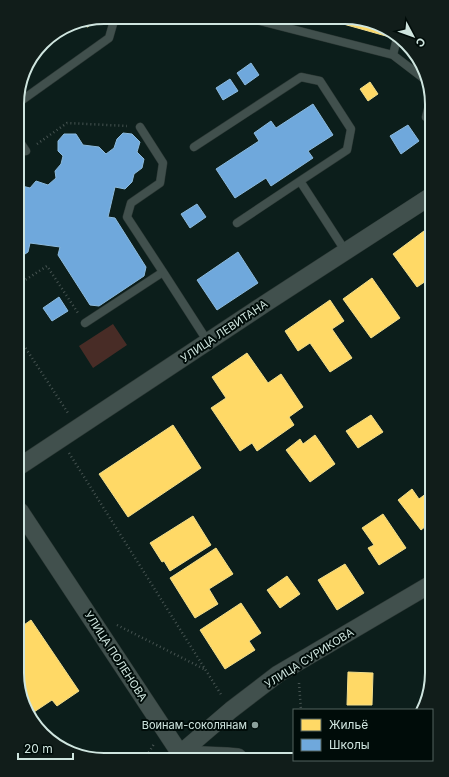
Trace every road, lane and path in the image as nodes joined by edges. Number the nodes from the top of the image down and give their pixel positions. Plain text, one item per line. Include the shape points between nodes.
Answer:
1 (113, 24) edge
2 (272, 24) edge
3 (393, 55) edge
4 (394, 56) edge
5 (420, 76) edge
6 (25, 98) edge
7 (140, 127) joint
8 (194, 147) dead end
9 (24, 148) edge
10 (26, 151) joint
11 (300, 181) junction
12 (425, 200) edge
13 (237, 223) dead end
14 (346, 252) junction
15 (163, 272) junction
16 (24, 281) edge
17 (84, 323) joint
18 (208, 342) junction
19 (24, 346) edge
20 (65, 409) dead end
21 (69, 453) dead end
22 (24, 463) edge
23 (24, 517) edge
24 (425, 588) edge
25 (113, 623) dead end
26 (298, 663) junction
27 (206, 670) junction
28 (223, 697) dead end
29 (301, 709) edge
30 (159, 741) dead end
31 (149, 753) edge
32 (176, 753) edge
33 (183, 753) edge

1 - 6 lane via 109,38
2 - 3 lane
4 - 5 lane
7 - 10 path via 67,124
7 - 15 lane via 163,163 160,183 131,203 127,217
8 - 11 lane via 301,77 320,81 351,129 347,150
9 - 10 lane
11 - 13 lane
11 - 14 lane
12 - 14 street, УЛИЦА ЛЕВИТАНА
14 - 18 street, УЛИЦА ЛЕВИТАНА
15 - 17 lane
15 - 18 lane
16 - 17 path via 47,266
18 - 22 street, УЛИЦА ЛЕВИТАНА
19 - 20 path
21 - 27 path
23 - 32 street, УЛИЦА ПОЛЕНОВА
24 - 26 street, УЛИЦА СУРИКОВА
25 - 27 path
26 - 29 path
26 - 33 street, УЛИЦА СУРИКОВА via 278,674 231,710
27 - 28 path
30 - 31 path

